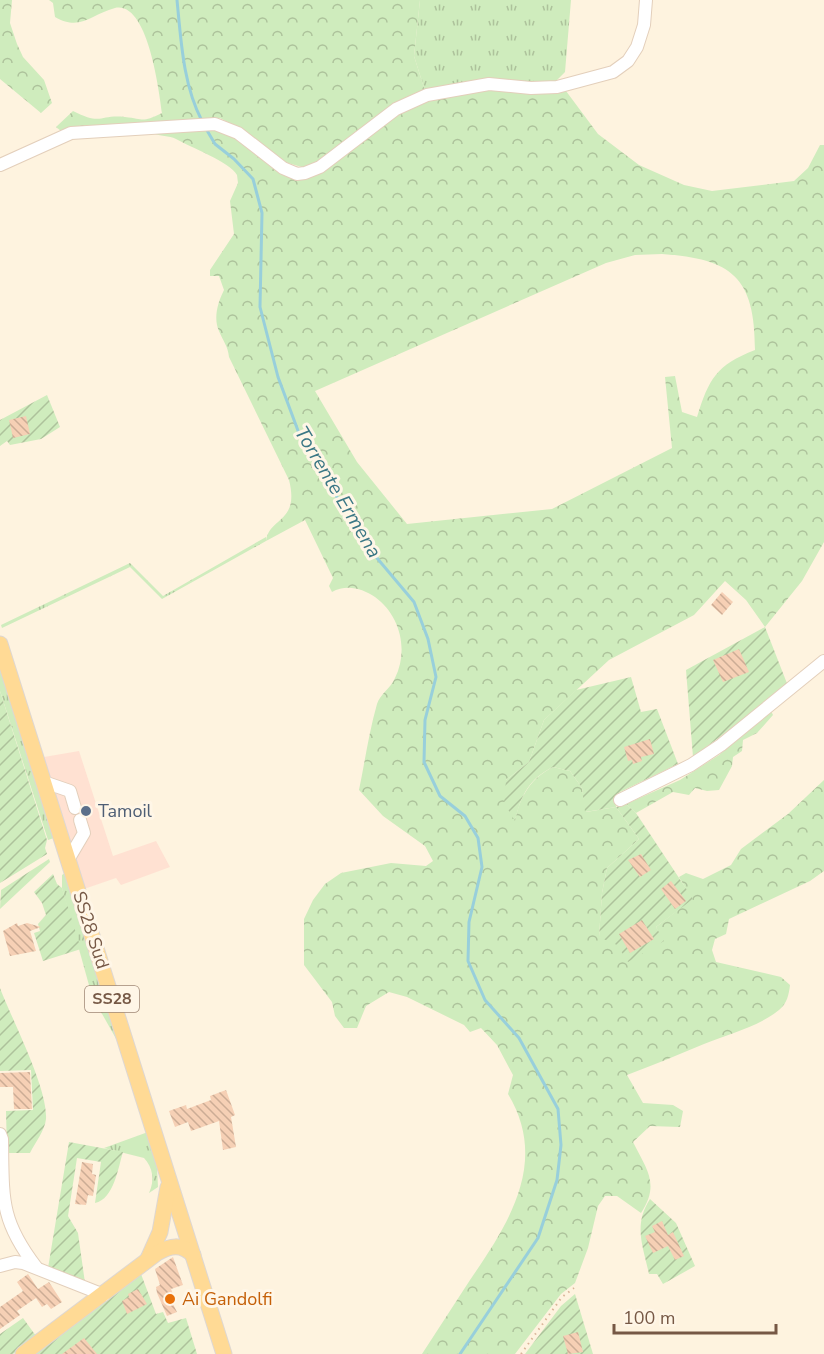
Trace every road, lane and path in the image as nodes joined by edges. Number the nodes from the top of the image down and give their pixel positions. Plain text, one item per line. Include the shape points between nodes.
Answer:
1 (646, 0) edge
2 (0, 165) edge
3 (0, 644) edge
4 (824, 662) edge
5 (44, 782) junction
6 (620, 800) dead end
7 (75, 808) dead end
8 (80, 820) dead end
9 (68, 860) junction
10 (0, 1134) edge
11 (169, 1177) junction
12 (184, 1228) junction
13 (160, 1232) junction
14 (172, 1246) junction
15 (193, 1255) junction
16 (148, 1259) junction
17 (0, 1266) edge
18 (36, 1268) junction
19 (574, 1288) dead end
20 (104, 1295) junction
21 (23, 1354) edge
22 (224, 1354) edge
23 (522, 1354) edge

1 - 2 street via 637,47 628,61 613,72 557,87 489,84 427,95 396,109 320,167 305,174 283,168 220,124 70,132
3 - 5 main road, SS28 Sud / SS28
4 - 6 street via 721,745
5 - 7 street via 70,791
5 - 9 main road, SS28 Sud / SS28
8 - 9 street via 84,833
9 - 11 main road, SS28 Sud / SS28
10 - 18 street via 6,1223
11 - 12 main road, SS28 Sud / SS28
11 - 13 main road
12 - 13 main road via 169,1226
12 - 14 main road via 180,1240
12 - 15 main road, SS28 Sud / SS28
13 - 16 main road
14 - 15 main road
14 - 16 main road
15 - 22 main road, SS28 Sud / SS28
16 - 20 main road
17 - 18 street via 15,1262
18 - 20 street
19 - 23 path via 562,1297
20 - 21 main road

